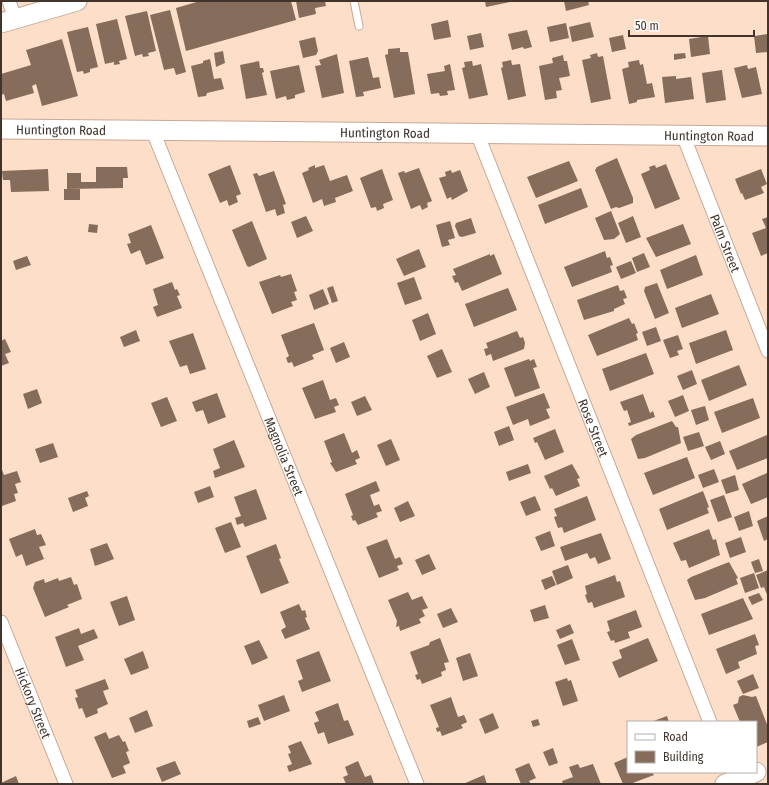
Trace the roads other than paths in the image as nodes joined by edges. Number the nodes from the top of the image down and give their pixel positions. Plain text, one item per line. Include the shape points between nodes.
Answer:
1 (9, 1) edge
2 (77, 1) edge
3 (354, 1) edge
4 (8, 21) edge
5 (359, 26) dead end
6 (1, 129) edge
7 (152, 129) junction
8 (477, 133) junction
9 (683, 136) junction
10 (768, 136) edge
11 (768, 351) edge
12 (1, 622) edge
13 (710, 721) edge
14 (768, 767) edge
15 (757, 772) edge
16 (753, 773) edge
17 (730, 780) edge
18 (66, 784) edge
19 (417, 784) edge

1 - 4 street
2 - 4 main road
3 - 5 lane
6 - 7 main road, Huntington Road
7 - 8 main road, Huntington Road
7 - 19 street, Magnolia Street
8 - 9 main road, Huntington Road
8 - 13 street, Rose Street
9 - 10 main road, Huntington Road
9 - 11 street, Palm Street
12 - 18 street, Hickory Street
14 - 15 main road
16 - 17 main road

